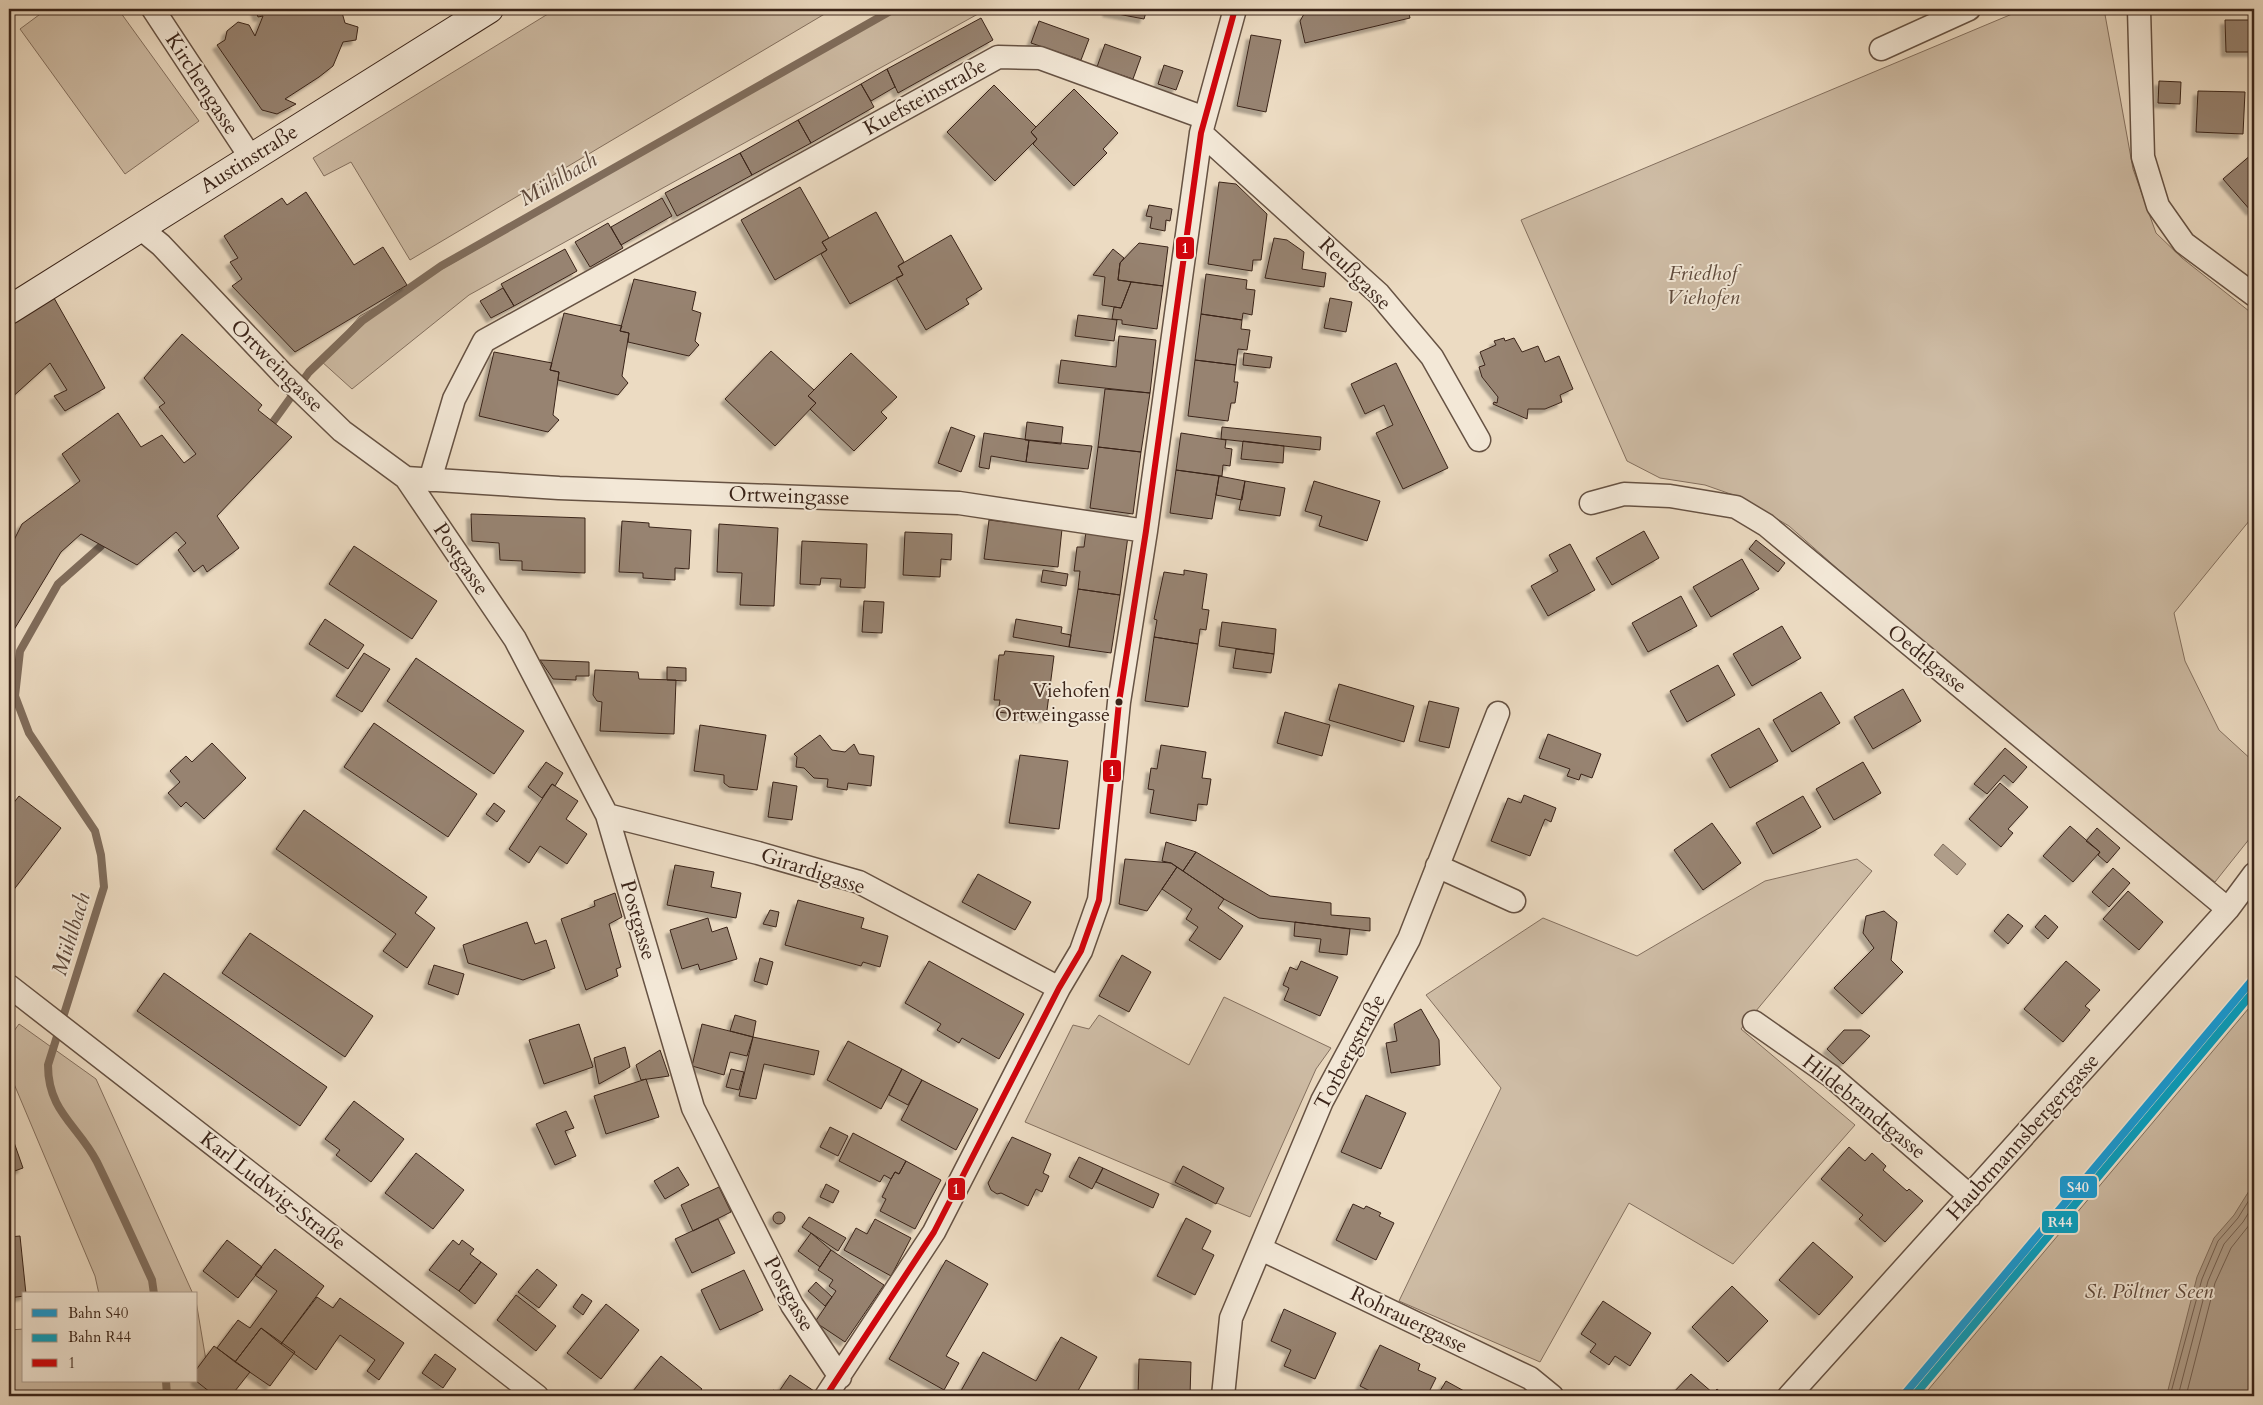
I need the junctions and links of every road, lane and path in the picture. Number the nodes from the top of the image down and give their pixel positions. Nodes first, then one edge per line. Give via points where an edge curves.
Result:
1 (153, 9) edge
2 (489, 9) edge
3 (1235, 9) edge
4 (1969, 9) edge
5 (2139, 9) edge
6 (1881, 49) dead end
7 (1203, 126) junction
8 (251, 158) junction
9 (139, 228) junction
10 (2254, 295) edge
11 (9, 310) edge
12 (1479, 440) dead end
13 (406, 478) junction
14 (430, 480) junction
15 (1591, 502) dead end
16 (1146, 531) junction
17 (1498, 713) dead end
18 (607, 815) junction
19 (1437, 866) junction
20 (2254, 874) edge
21 (1514, 901) dead end
22 (2228, 909) junction
23 (9, 986) edge
24 (1058, 988) junction
25 (1754, 1022) dead end
26 (1970, 1196) junction
27 (1262, 1249) junction
28 (840, 1377) junction
29 (537, 1396) edge
30 (826, 1396) edge
31 (1223, 1396) edge
32 (1552, 1396) edge
33 (1789, 1396) edge

1 - 8 street, Kirchengasse
2 - 8 main road, Austinstraße
3 - 7 street
4 - 6 street
5 - 10 street via 2143,157 2158,206 2184,243
7 - 12 street, Reußgasse via 1379,294 1432,357
7 - 14 street, Kuefsteinstraße via 1040,58 998,57 484,341 454,399
7 - 16 street
8 - 9 main road, Austinstraße
9 - 11 main road, Austinstraße
9 - 13 street, Ortweingasse via 161,245 283,374 342,431
13 - 14 street, Ortweingasse
13 - 18 street, Postgasse via 515,639
14 - 16 street, Ortweingasse via 959,503
15 - 22 street, Oedtlgasse via 1624,494 1670,496 1736,507 1766,524
16 - 24 street via 1119,702 1098,900 1081,952
17 - 19 street, Torbergstraße
18 - 24 street, Girardigasse via 858,882
18 - 28 street, Postgasse via 693,1108 792,1305
19 - 21 street
19 - 27 street, Torbergstraße via 1409,939 1322,1101
20 - 22 street, Haubtmannsbergergasse
22 - 26 street, Haubtmannsbergergasse
23 - 29 street, Karl Ludwig-Straße
24 - 28 street via 934,1232
25 - 26 street, Hildebrandtgasse via 1830,1076
26 - 33 street, Haubtmannsbergergasse
27 - 31 street, Torbergstraße via 1231,1318
27 - 32 street, Rohrauergasse via 1530,1378
28 - 30 street

